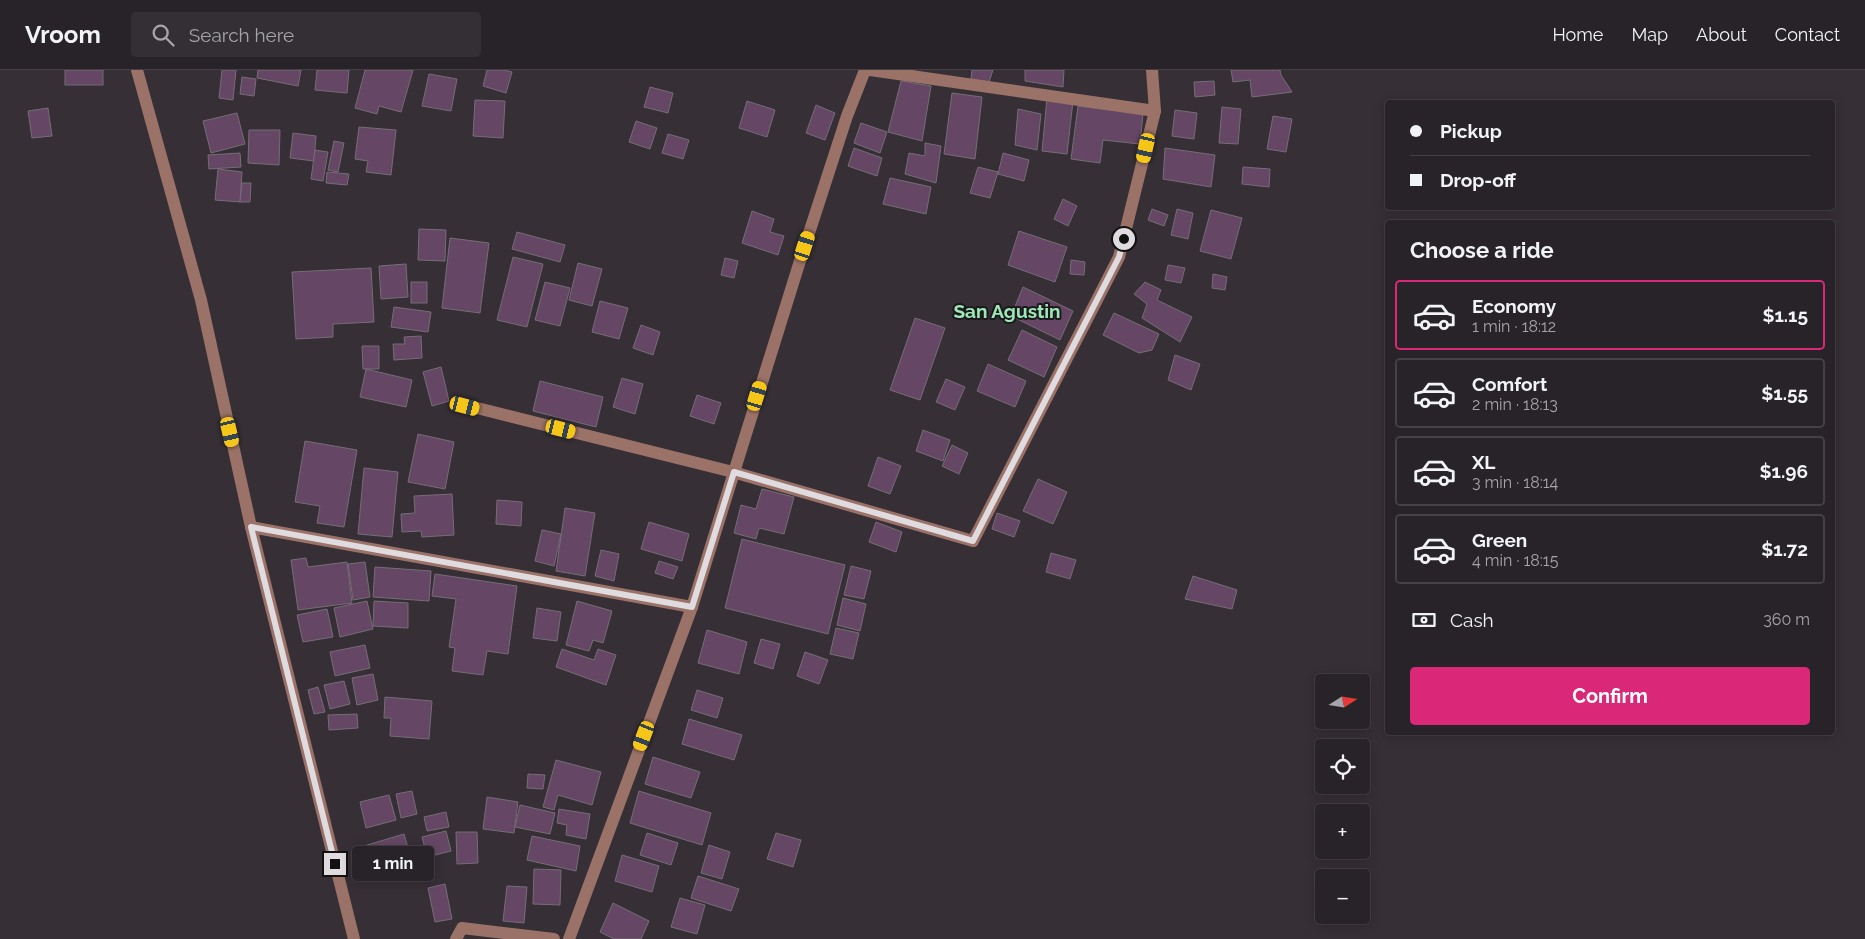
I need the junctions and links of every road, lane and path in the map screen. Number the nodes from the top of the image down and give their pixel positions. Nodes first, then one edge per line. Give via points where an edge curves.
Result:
1 (137, 70) edge
2 (865, 70) edge
3 (870, 70) edge
4 (1152, 70) edge
5 (1154, 111) junction
6 (465, 406) dead end
7 (734, 472) junction
8 (251, 527) junction
9 (692, 607) junction
10 (354, 939) edge
11 (456, 939) edge
12 (554, 939) edge
13 (569, 939) edge

1 - 8 street via 201,300
2 - 7 street via 798,264
3 - 5 street
4 - 5 street
5 - 7 street via 1119,257 973,541
6 - 7 street
7 - 9 street
8 - 9 street
8 - 10 street
9 - 13 street
11 - 12 street via 462,928

